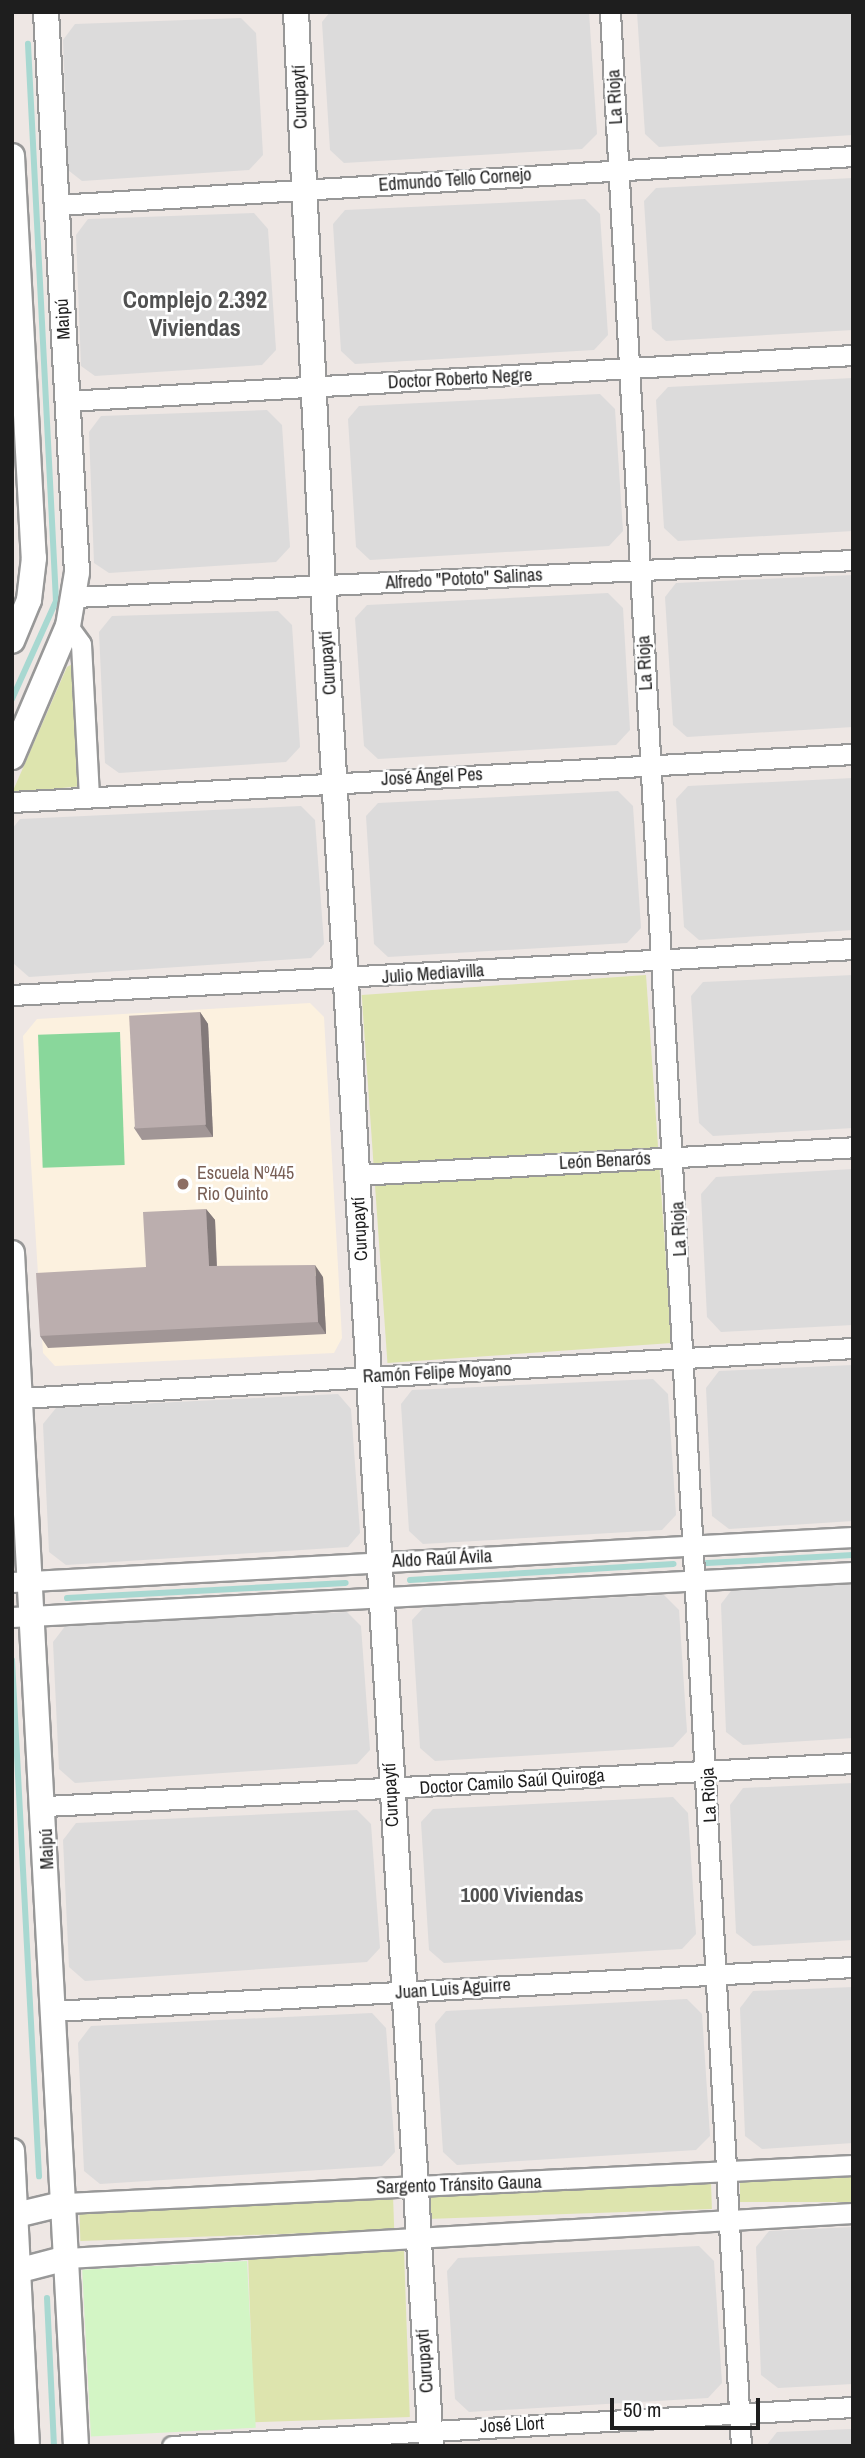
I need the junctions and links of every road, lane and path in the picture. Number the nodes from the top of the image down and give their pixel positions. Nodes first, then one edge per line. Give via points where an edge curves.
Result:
1 (46, 12) edge
2 (296, 12) edge
3 (610, 12) edge
4 (12, 156) edge
5 (853, 156) edge
6 (619, 169) junction
7 (304, 190) junction
8 (57, 205) junction
9 (14, 208) edge
10 (853, 355) edge
11 (629, 368) junction
12 (315, 387) junction
13 (67, 401) junction
14 (20, 407) edge
15 (853, 560) edge
16 (640, 570) junction
17 (323, 586) junction
18 (75, 597) junction
19 (21, 601) edge
20 (68, 626) junction
21 (12, 641) edge
22 (853, 754) edge
23 (12, 757) edge
24 (650, 765) junction
25 (336, 782) junction
26 (89, 796) junction
27 (12, 802) edge
28 (853, 949) edge
29 (662, 958) junction
30 (346, 980) junction
31 (12, 995) edge
32 (853, 1147) edge
33 (674, 1157) junction
34 (357, 1175) junction
35 (12, 1253) edge
36 (853, 1348) edge
37 (686, 1359) junction
38 (369, 1377) junction
39 (21, 1398) junction
40 (853, 1536) edge
41 (695, 1545) junction
42 (377, 1563) junction
43 (853, 1572) edge
44 (696, 1579) junction
45 (22, 1582) edge
46 (380, 1598) junction
47 (23, 1616) edge
48 (853, 1763) edge
49 (708, 1769) junction
50 (390, 1790) junction
51 (46, 1806) junction
52 (853, 1967) edge
53 (719, 1972) junction
54 (402, 1993) junction
55 (53, 2011) junction
56 (12, 2151) edge
57 (853, 2165) edge
58 (727, 2173) junction
59 (414, 2187) junction
60 (66, 2203) junction
61 (853, 2213) edge
62 (14, 2215) edge
63 (730, 2221) junction
64 (418, 2238) junction
65 (67, 2258) junction
66 (17, 2271) junction
67 (853, 2407) edge
68 (738, 2414) junction
69 (430, 2438) edge
70 (27, 2446) edge
71 (76, 2446) edge
72 (172, 2446) edge
73 (741, 2446) edge

1 - 8 street, Maipú
2 - 7 street, Curupaytí
3 - 6 street, La Rioja
4 - 9 street
5 - 6 street, Edmundo Tello Cornejo
6 - 7 street, Edmundo Tello Cornejo
6 - 11 street, La Rioja
7 - 8 street, Edmundo Tello Cornejo
7 - 12 street, Curupaytí
8 - 13 street, Maipú
9 - 14 street
10 - 11 street, Doctor Roberto Negre
11 - 12 street, Doctor Roberto Negre
11 - 16 street, La Rioja
12 - 13 street, Doctor Roberto Negre
12 - 17 street, Curupaytí
13 - 18 street, Maipú
14 - 19 street via 34,558
15 - 16 street, Alfredo "Pototo" Salinas
16 - 17 street, Alfredo "Pototo" Salinas
16 - 24 street, La Rioja
17 - 18 street, Alfredo "Pototo" Salinas
17 - 25 street, Curupaytí
18 - 20 street, Maipú
19 - 21 street
20 - 23 street, Maipú
20 - 26 street via 80,644
22 - 24 street, José Ángel Pes
24 - 25 street, José Ángel Pes
24 - 29 street, La Rioja
25 - 26 street, José Ángel Pes
25 - 30 street, Curupaytí
26 - 27 street, José Ángel Pes
28 - 29 street, Julio Mediavilla
29 - 30 street, Julio Mediavilla
29 - 33 street, La Rioja
30 - 31 street, Julio Mediavilla
30 - 34 street, Curupaytí
32 - 33 street, León Benarós
33 - 34 street, León Benarós
33 - 37 street, La Rioja
34 - 38 street, Curupaytí
35 - 39 street, Maipú
36 - 37 street, Ramón Felipe Moyano
37 - 38 street, Ramón Felipe Moyano
37 - 41 street, La Rioja
38 - 39 street, Ramón Felipe Moyano
38 - 42 street, Curupaytí
39 - 45 street, Maipú
40 - 41 street, Aldo Raúl Ávila
41 - 42 street, Aldo Raúl Ávila
41 - 44 street, La Rioja
42 - 45 street, Aldo Raúl Ávila
42 - 46 street, Curupaytí
43 - 44 street, Aldo Raúl Ávila
44 - 46 street, Aldo Raúl Ávila
44 - 49 street, La Rioja
45 - 47 street, Maipú
46 - 47 street, Aldo Raúl Ávila
46 - 50 street, Curupaytí
47 - 51 street, Maipú
48 - 49 street, Doctor Camilo Saúl Quiroga
49 - 50 street, Doctor Camilo Saúl Quiroga
49 - 53 street, La Rioja
50 - 51 street, Doctor Camilo Saúl Quiroga
50 - 54 street, Curupaytí
51 - 55 street, Maipú
52 - 53 street, Juan Luis Aguirre
53 - 54 street, Juan Luis Aguirre
53 - 58 street, La Rioja
54 - 55 street, Juan Luis Aguirre
54 - 59 street, Curupaytí
55 - 60 street, Maipú
56 - 62 street
57 - 58 street, Sargento Tránsito Gauna
58 - 59 street, Sargento Tránsito Gauna
58 - 63 street, La Rioja
59 - 60 street, Sargento Tránsito Gauna
59 - 64 street, Curupaytí
60 - 62 street
60 - 65 street, Maipú
61 - 63 street
62 - 66 street
63 - 64 street
63 - 68 street, La Rioja
64 - 65 street
64 - 69 street, Curupaytí
65 - 66 street
65 - 71 street, Maipú
66 - 70 street
67 - 68 street, José Llort
68 - 69 street, José Llort
68 - 73 street, La Rioja
69 - 72 street, José Llort

